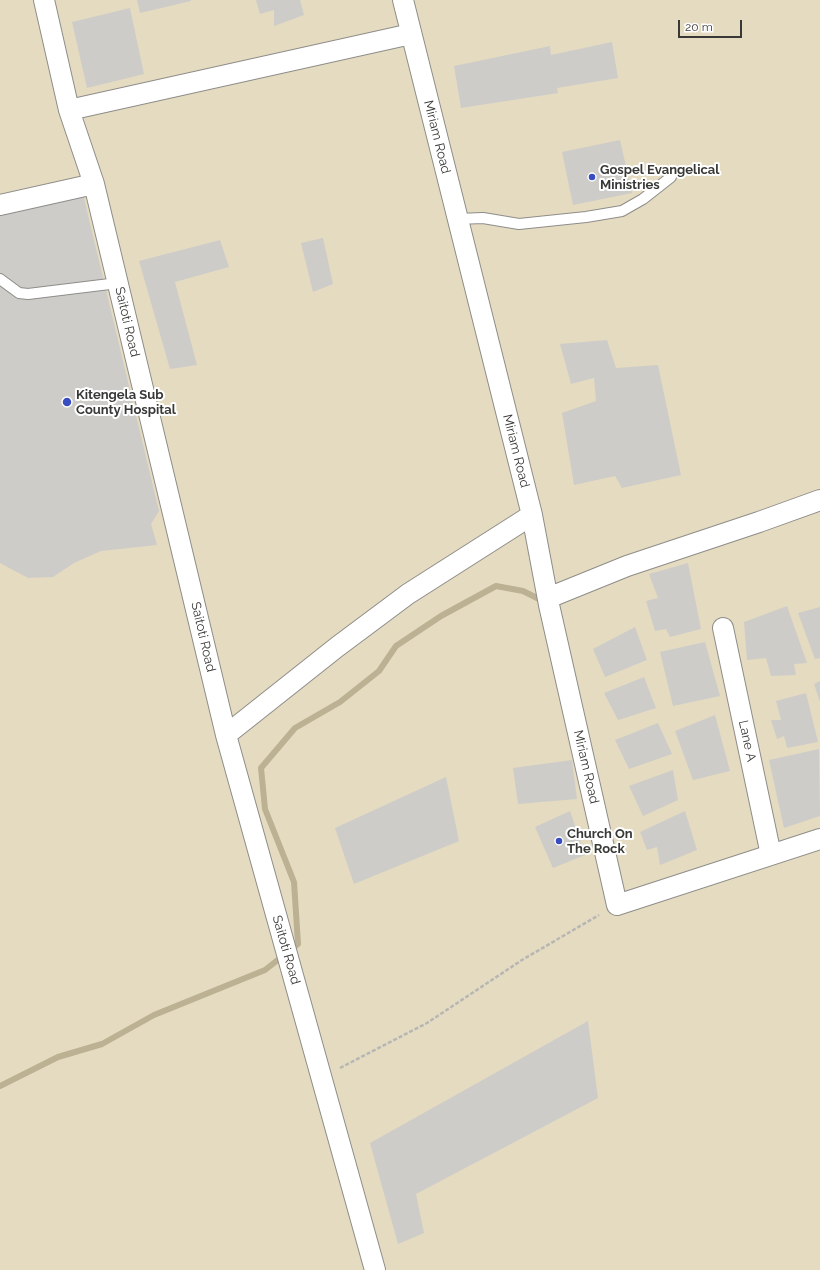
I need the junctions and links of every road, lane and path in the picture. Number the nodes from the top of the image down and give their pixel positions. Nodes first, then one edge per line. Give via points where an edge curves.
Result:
1 (44, 0) edge
2 (403, 0) edge
3 (411, 34) junction
4 (69, 110) junction
5 (671, 177) dead end
6 (94, 184) junction
7 (0, 205) edge
8 (457, 219) junction
9 (0, 279) edge
10 (118, 283) junction
11 (820, 500) edge
12 (532, 515) junction
13 (548, 598) junction
14 (723, 628) dead end
15 (226, 735) junction
16 (820, 839) edge
17 (771, 855) junction
18 (617, 905) junction
19 (322, 1078) junction
20 (375, 1270) edge

1 - 4 street, Saitoti Road
2 - 3 street, Miriam Road
3 - 4 street
3 - 8 street, Miriam Road
4 - 6 street, Saitoti Road
5 - 8 lane via 643,199 622,211 526,224 483,218
6 - 7 street
6 - 10 street, Saitoti Road
8 - 12 street, Miriam Road
9 - 10 lane via 19,293 28,294
10 - 15 street, Saitoti Road
11 - 13 street via 627,566
12 - 13 street, Miriam Road
12 - 15 street via 408,594
13 - 18 street, Miriam Road
14 - 17 street, Lane A
15 - 19 street, Saitoti Road
16 - 17 street
17 - 18 street
18 - 19 path via 522,960 427,1023
19 - 20 street, Saitoti Road

